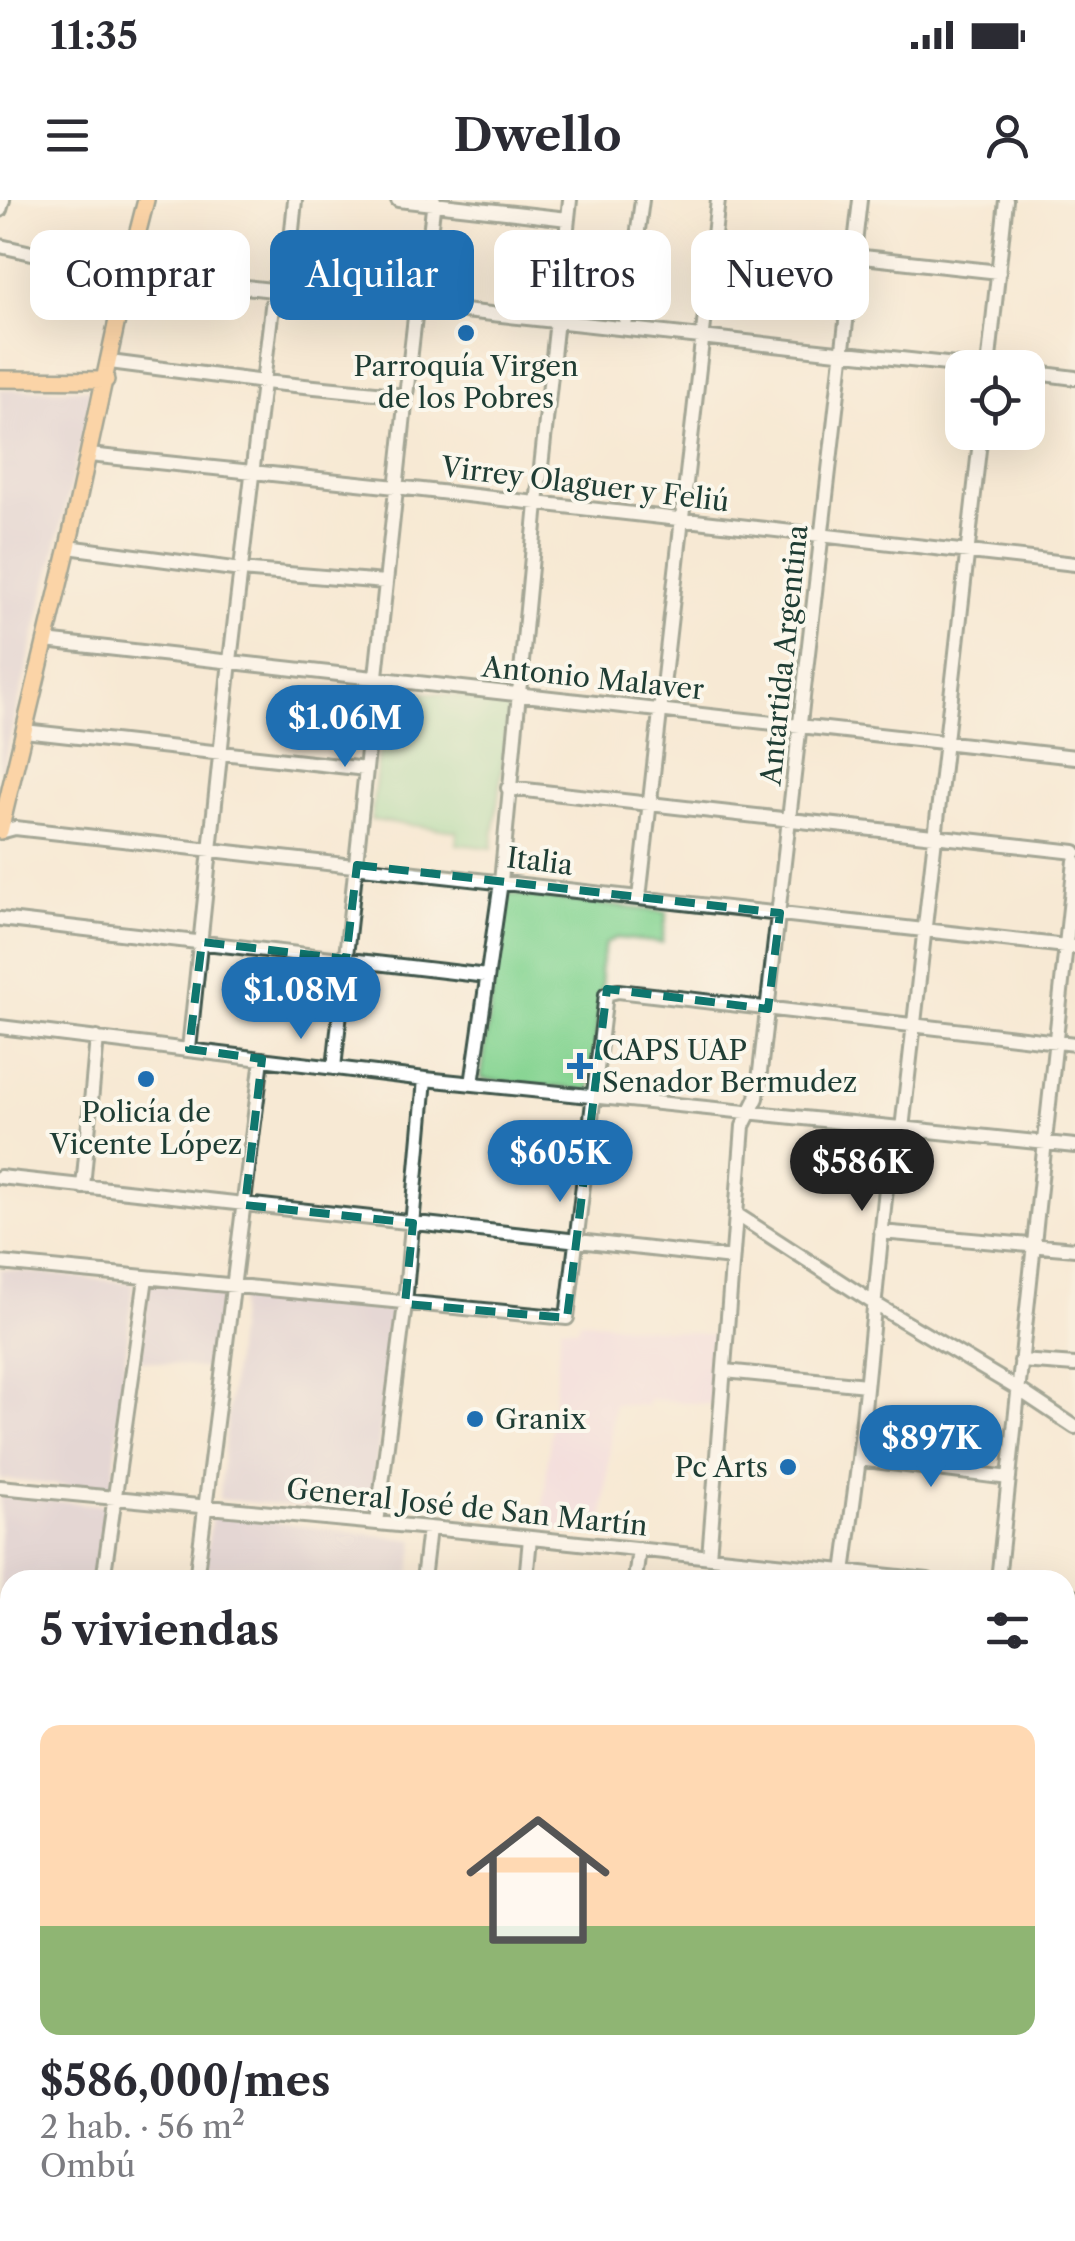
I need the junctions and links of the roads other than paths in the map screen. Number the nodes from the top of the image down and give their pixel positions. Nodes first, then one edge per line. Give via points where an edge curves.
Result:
1 (2, 200) edge
2 (146, 200) edge
3 (295, 200) edge
4 (398, 200) edge
5 (570, 200) edge
6 (642, 200) edge
7 (718, 200) edge
8 (860, 200) edge
9 (1006, 200) edge
10 (434, 202) edge
11 (0, 210) edge
12 (568, 219) junction
13 (138, 230) edge
14 (290, 230) edge
15 (431, 230) edge
16 (567, 230) edge
17 (857, 230) edge
18 (0, 246) edge
19 (30, 253) edge
20 (869, 258) edge
21 (999, 272) junction
22 (118, 320) edge
23 (275, 320) edge
24 (416, 320) edge
25 (557, 320) joint
26 (846, 320) edge
27 (625, 326) junction
28 (702, 336) junction
29 (988, 350) edge
30 (842, 352) junction
31 (110, 362) junction
32 (945, 363) edge
33 (1045, 374) edge
34 (1075, 378) edge
35 (0, 380) edge
36 (106, 380) junction
37 (264, 382) junction
38 (406, 396) junction
39 (979, 450) edge
40 (90, 455) junction
41 (254, 472) junction
42 (396, 487) junction
43 (537, 504) junction
44 (682, 521) junction
45 (822, 536) junction
46 (68, 547) junction
47 (968, 553) junction
48 (1075, 564) edge
49 (242, 570) junction
50 (385, 582) junction
51 (46, 641) junction
52 (230, 661) junction
53 (376, 678) junction
54 (518, 695) junction
55 (661, 711) junction
56 (801, 726) junction
57 (24, 731) junction
58 (945, 743) junction
59 (220, 754) junction
60 (1075, 758) edge
61 (366, 770) junction
62 (508, 788) junction
63 (650, 804) junction
64 (790, 820) junction
65 (0, 831) edge
66 (935, 836) junction
67 (211, 849) junction
68 (1075, 852) edge
69 (1075, 861) edge
70 (357, 866) junction
71 (500, 882) junction
72 (639, 898) junction
73 (780, 914) junction
74 (0, 920) edge
75 (925, 930) junction
76 (202, 942) junction
77 (1070, 947) edge
78 (346, 959) junction
79 (486, 976) junction
80 (768, 1009) junction
81 (915, 1026) junction
82 (0, 1027) edge
83 (97, 1038) junction
84 (1056, 1042) junction
85 (1075, 1044) edge
86 (190, 1049) junction
87 (262, 1059) junction
88 (334, 1068) junction
89 (425, 1079) junction
90 (472, 1084) junction
91 (594, 1096) junction
92 (749, 1113) junction
93 (897, 1129) junction
94 (1045, 1143) junction
95 (1075, 1146) edge
96 (0, 1178) edge
97 (83, 1187) junction
98 (245, 1204) junction
99 (736, 1214) junction
100 (413, 1223) junction
101 (881, 1232) junction
102 (577, 1241) junction
103 (1034, 1245) junction
104 (1075, 1249) edge
105 (732, 1258) junction
106 (0, 1263) edge
107 (146, 1278) junction
108 (234, 1285) junction
109 (405, 1304) junction
110 (875, 1304) junction
111 (1021, 1360) junction
112 (1075, 1365) edge
113 (725, 1371) junction
114 (866, 1385) junction
115 (1018, 1389) junction
116 (1075, 1428) edge
117 (859, 1459) junction
118 (1009, 1478) junction
119 (0, 1487) edge
120 (114, 1498) junction
121 (206, 1506) junction
122 (377, 1523) junction
123 (429, 1528) junction
124 (530, 1538) junction
125 (638, 1549) junction
126 (709, 1557) junction
127 (740, 1560) junction
128 (104, 1570) edge
129 (197, 1570) edge
130 (424, 1570) edge
131 (527, 1570) edge
132 (636, 1570) edge
133 (739, 1570) edge
134 (805, 1570) edge
135 (845, 1570) edge
136 (999, 1570) edge

1 - 11 street
2 - 13 main road
3 - 14 street
4 - 10 street
5 - 12 street
6 - 27 street
7 - 28 street
8 - 17 street, Antartida Argentina
9 - 21 street
10 - 12 street
10 - 15 street
12 - 16 street
18 - 19 street
20 - 21 street
21 - 29 street
22 - 31 main road
23 - 37 street
24 - 38 street
25 - 27 street
25 - 43 street
26 - 30 street, Antartida Argentina
27 - 28 street
28 - 30 street
28 - 44 street
30 - 32 street
30 - 45 street, Antartida Argentina
31 - 36 main road
31 - 37 street
33 - 34 street
35 - 36 main road
36 - 40 main road
37 - 38 street
37 - 41 street
38 - 42 street
39 - 47 street
40 - 41 street, Virrey Olaguer y Feliú
40 - 46 main road
41 - 42 street, Virrey Olaguer y Feliú
41 - 49 street
42 - 43 street, Virrey Olaguer y Feliú
42 - 50 street
43 - 44 street, Virrey Olaguer y Feliú
43 - 54 street
44 - 45 street, Virrey Olaguer y Feliú
44 - 55 street
45 - 47 street, Virrey Olaguer y Feliú
45 - 56 street, Antartida Argentina
46 - 49 street
46 - 51 main road
47 - 48 street, Virrey Olaguer y Feliú
47 - 58 street
49 - 50 street
49 - 52 street
50 - 53 street
51 - 52 street, Antonio Malaver
51 - 57 main road
52 - 53 street, Antonio Malaver
52 - 59 street
53 - 54 street, Antonio Malaver
53 - 61 street
54 - 55 street, Antonio Malaver
54 - 62 street
55 - 56 street, Antonio Malaver
55 - 63 street
56 - 58 street, Antonio Malaver
56 - 64 street, Antartida Argentina
57 - 59 street
57 - 65 main road
58 - 60 street, Antonio Malaver
58 - 66 street
59 - 61 street
59 - 67 street
61 - 70 street
62 - 63 street
62 - 71 street
63 - 64 street
63 - 72 street
64 - 66 street
64 - 73 street, Antartida Argentina
65 - 67 street, Italia
66 - 68 street
66 - 75 street
67 - 70 street, Italia
67 - 76 street
69 - 77 street
70 - 71 street, Italia
70 - 78 street
71 - 72 street, Italia
71 - 79 street
72 - 73 street, Italia
73 - 75 street, Italia
73 - 80 street, Antartida Argentina
74 - 76 street
75 - 77 street, Italia
75 - 81 street
76 - 78 street
76 - 86 street
77 - 84 street
78 - 79 street
78 - 88 street
79 - 90 street
80 - 81 street
80 - 91 street via 606,994
80 - 92 street, Antartida Argentina via 757,1098
81 - 84 street
81 - 93 street
82 - 83 street
83 - 86 street
83 - 97 street
84 - 85 street
84 - 94 street
86 - 87 street
87 - 88 street
87 - 98 street
88 - 89 street
89 - 90 street
89 - 100 street
90 - 91 street
91 - 92 street
91 - 102 street
92 - 93 street
92 - 99 street, Antartida Argentina
93 - 94 street
93 - 101 street
94 - 95 street
94 - 103 street
96 - 97 street
97 - 98 street
98 - 100 street
98 - 108 street
99 - 105 street, Antartida Argentina
99 - 110 street
100 - 102 street
100 - 109 street
101 - 103 street
101 - 110 street
102 - 105 street
102 - 109 street via 567,1318
103 - 104 street
103 - 111 street
105 - 113 street, Antartida Argentina
106 - 107 street
107 - 108 street
107 - 120 street
108 - 109 street
108 - 121 street
109 - 122 street
110 - 114 street
110 - 115 street
111 - 112 street
111 - 115 street
113 - 114 street
113 - 126 street, Antartida Argentina
114 - 117 street
115 - 116 street
115 - 118 street
117 - 118 street
117 - 135 street
118 - 136 street
119 - 120 street, General José de San Martín
120 - 121 street, General José de San Martín
120 - 128 street
121 - 122 street, General José de San Martín
121 - 129 street
122 - 123 street, General José de San Martín
123 - 124 street, General José de San Martín
123 - 130 street
124 - 125 street, General José de San Martín
124 - 131 street
125 - 126 street, General José de San Martín
125 - 132 street
126 - 127 street, General José de San Martín
127 - 133 street
127 - 134 street, General José de San Martín

